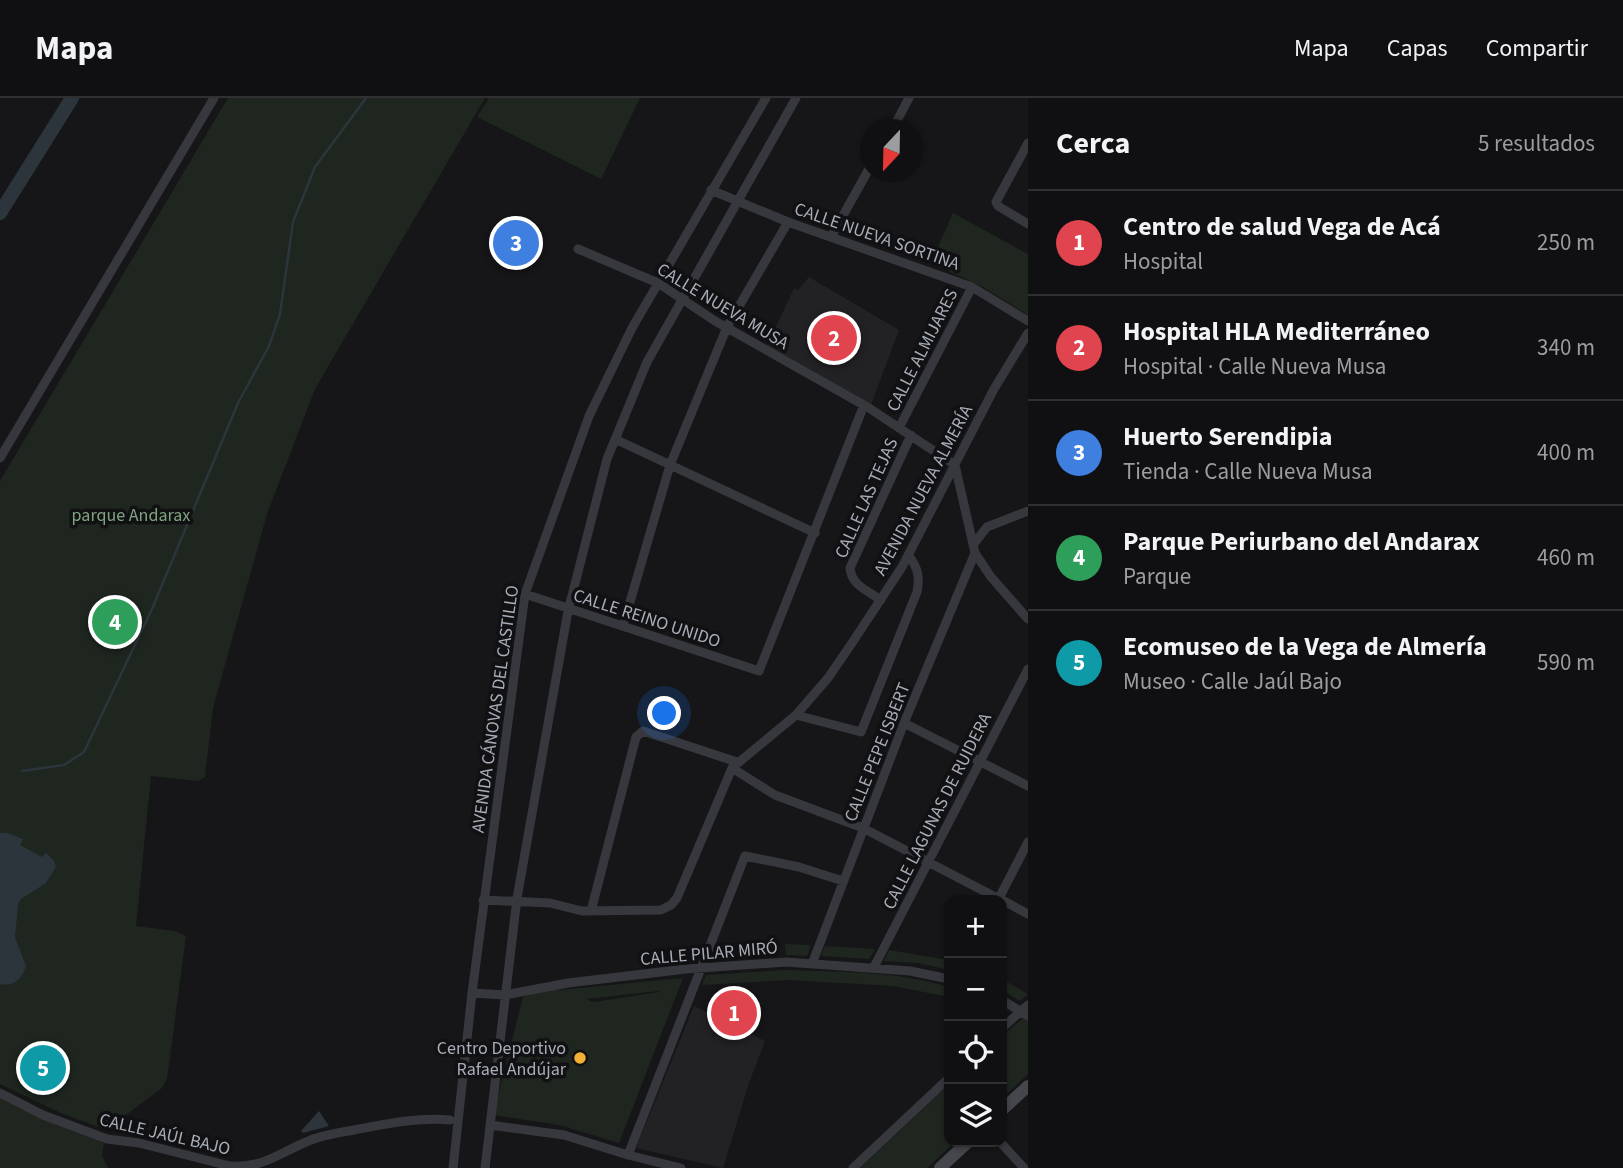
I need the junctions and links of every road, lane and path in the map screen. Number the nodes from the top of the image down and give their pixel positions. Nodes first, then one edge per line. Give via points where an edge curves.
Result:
1 (214, 98) edge
2 (766, 98) edge
3 (796, 98) edge
4 (909, 98) edge
5 (898, 119) edge
6 (1028, 142) edge
7 (862, 182) edge
8 (711, 190) junction
9 (737, 203) junction
10 (788, 222) junction
11 (1028, 224) edge
12 (831, 237) junction
13 (578, 248) dead end
14 (658, 282) junction
15 (972, 286) junction
16 (681, 300) junction
17 (1028, 321) edge
18 (726, 327) junction
19 (1028, 333) edge
20 (864, 405) junction
21 (900, 428) junction
22 (911, 435) junction
23 (615, 439) junction
24 (0, 457) edge
25 (670, 465) junction
26 (956, 465) junction
27 (1028, 511) edge
28 (815, 533) junction
29 (974, 549) junction
30 (909, 556) junction
31 (524, 594) junction
32 (881, 600) junction
33 (568, 609) junction
34 (1028, 619) edge
35 (623, 626) junction
36 (1028, 669) edge
37 (796, 715) junction
38 (904, 723) junction
39 (980, 762) junction
40 (734, 765) junction
41 (1028, 786) edge
42 (863, 828) junction
43 (1028, 842) edge
44 (928, 863) junction
45 (843, 881) junction
46 (990, 895) edge
47 (1002, 895) edge
48 (484, 900) junction
49 (517, 902) junction
50 (1007, 904) edge
51 (591, 911) junction
52 (1028, 914) edge
53 (811, 964) junction
54 (699, 967) junction
55 (873, 967) junction
56 (944, 978) edge
57 (472, 993) junction
58 (505, 995) junction
59 (1007, 1002) edge
60 (1026, 1011) edge
61 (1007, 1024) edge
62 (944, 1083) edge
63 (1028, 1086) edge
64 (0, 1093) edge
65 (1007, 1105) edge
66 (450, 1120) dead end
67 (490, 1125) junction
68 (963, 1147) edge
69 (1005, 1147) edge
70 (628, 1155) junction
71 (453, 1168) edge
72 (485, 1168) edge
73 (681, 1168) edge
74 (853, 1168) edge
75 (940, 1168) edge
76 (1024, 1168) edge

1 - 24 street
2 - 8 street, AVENIDA CÁNOVAS DEL CASTILLO
3 - 9 street
4 - 5 street
6 - 11 street via 996,202
7 - 12 street
8 - 9 street, CALLE NUEVA SORTINA
8 - 14 street, AVENIDA CÁNOVAS DEL CASTILLO
9 - 10 street, CALLE NUEVA SORTINA
9 - 16 street
10 - 12 street, CALLE NUEVA SORTINA
10 - 18 street
12 - 15 street, CALLE NUEVA SORTINA
13 - 14 street, CALLE NUEVA MUSA
14 - 16 street, CALLE NUEVA MUSA
14 - 31 street, AVENIDA CÁNOVAS DEL CASTILLO via 589,416
15 - 17 street, CALLE NUEVA SORTINA
15 - 21 street, CALLE ALMIJARES
16 - 18 street, CALLE NUEVA MUSA
16 - 23 street via 646,362
18 - 20 street, CALLE NUEVA MUSA
18 - 25 street
19 - 26 street, AVENIDA NUEVA ALMERÍA
20 - 21 street, CALLE NUEVA MUSA
20 - 28 street
21 - 22 street, CALLE NUEVA MUSA
22 - 26 street, CALLE NUEVA MUSA
22 - 32 street, CALLE LAS TEJAS via 850,568 856,583
23 - 25 street
23 - 33 street
25 - 28 street
25 - 35 street
26 - 29 street
26 - 30 street, AVENIDA NUEVA ALMERÍA
27 - 29 street via 987,527
28 - 35 street, CALLE REINO UNIDO via 759,671
29 - 34 street via 991,577
29 - 38 street, CALLE PEPE ISBERT
30 - 32 street, AVENIDA NUEVA ALMERÍA
30 - 37 street via 919,577 917,592 861,732
31 - 33 street, CALLE REINO UNIDO
31 - 48 street, AVENIDA CÁNOVAS DEL CASTILLO
32 - 37 street, AVENIDA NUEVA ALMERÍA via 828,678
33 - 35 street, CALLE REINO UNIDO
33 - 49 street
36 - 39 street, CALLE LAGUNAS DE RUIDERA
37 - 40 street, AVENIDA NUEVA ALMERÍA
38 - 39 street
38 - 42 street, CALLE PEPE ISBERT
39 - 41 street
39 - 44 street, CALLE LAGUNAS DE RUIDERA
40 - 42 street via 759,788
40 - 51 street, AVENIDA NUEVA ALMERÍA via 671,905 660,910
40 - 51 street via 643,731 636,737
42 - 44 street
42 - 45 street, CALLE PEPE ISBERT
43 - 47 street
44 - 46 street
44 - 55 street, CALLE LAGUNAS DE RUIDERA
45 - 53 street, CALLE PEPE ISBERT
45 - 54 street via 745,856
48 - 49 street, AVENIDA NUEVA ALMERÍA
48 - 57 street, AVENIDA CÁNOVAS DEL CASTILLO
49 - 51 street, AVENIDA NUEVA ALMERÍA
49 - 58 street
50 - 52 street
53 - 54 street, CALLE PILAR MIRÓ
53 - 55 street, CALLE PILAR MIRÓ
54 - 58 street, CALLE PILAR MIRÓ
54 - 70 street
55 - 56 street, CALLE PILAR MIRÓ
57 - 58 street, CALLE PILAR MIRÓ
57 - 71 street, AVENIDA CÁNOVAS DEL CASTILLO
58 - 67 street
59 - 60 street
60 - 61 street
62 - 74 street
63 - 65 main road
64 - 66 street, CALLE JAÚL BAJO via 107,1139 238,1167 278,1158 330,1135 405,1120
67 - 70 street via 564,1135
67 - 72 street
68 - 75 main road
69 - 76 street
70 - 73 street

